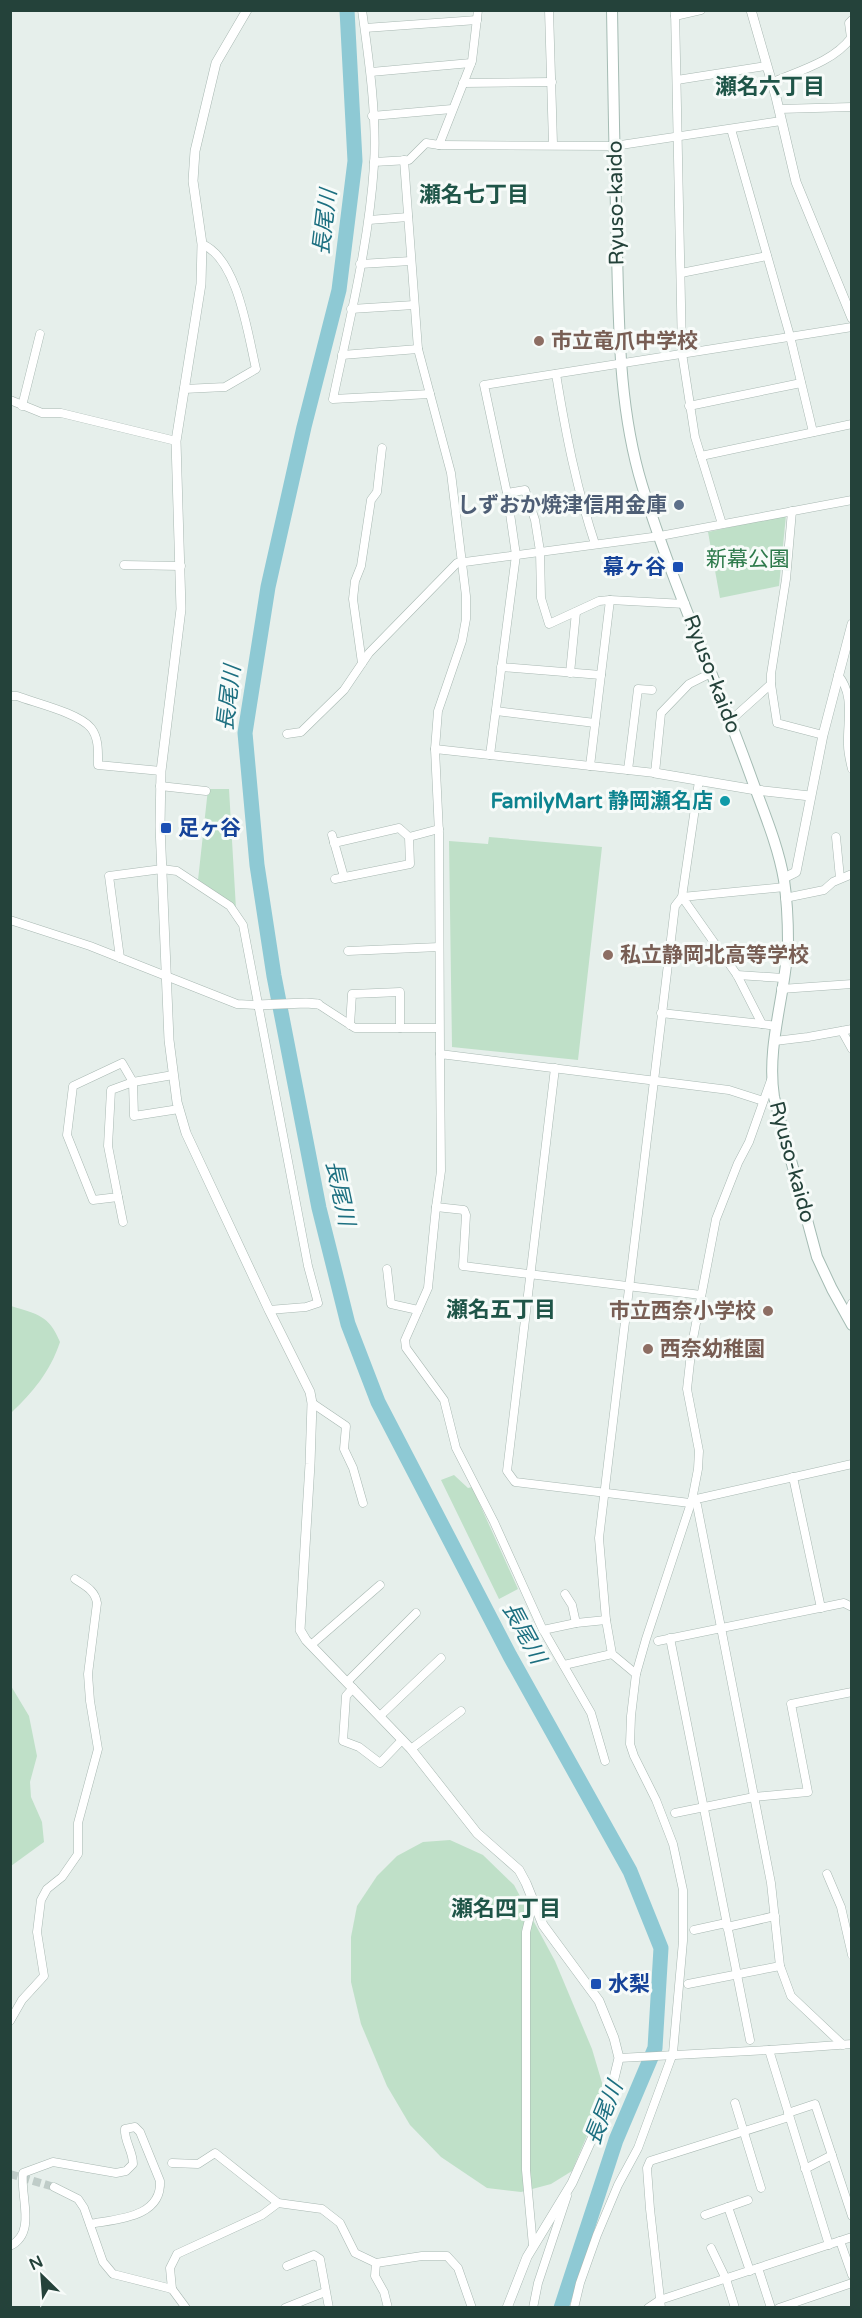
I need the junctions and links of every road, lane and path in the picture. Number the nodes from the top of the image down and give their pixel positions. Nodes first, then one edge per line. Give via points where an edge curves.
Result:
1 (247, 10) edge
2 (362, 10) edge
3 (478, 10) edge
4 (549, 10) edge
5 (612, 10) edge
6 (701, 10) edge
7 (751, 10) edge
8 (675, 13) edge
9 (477, 20) junction
10 (852, 20) edge
11 (365, 28) junction
12 (851, 35) edge
13 (471, 63) junction
14 (766, 66) junction
15 (371, 72) junction
16 (677, 80) junction
17 (552, 82) junction
18 (463, 83) junction
19 (771, 83) junction
20 (852, 107) edge
21 (452, 109) junction
22 (778, 109) junction
23 (372, 116) junction
24 (781, 121) junction
25 (731, 129) junction
26 (679, 136) junction
27 (553, 144) junction
28 (439, 145) junction
29 (614, 146) junction
30 (404, 160) junction
31 (374, 162) junction
32 (408, 217) junction
33 (369, 220) junction
34 (202, 244) junction
35 (767, 256) junction
36 (411, 261) junction
37 (360, 264) junction
38 (681, 273) junction
39 (414, 305) junction
40 (351, 309) junction
41 (852, 318) edge
42 (852, 327) edge
43 (40, 334) dead end
44 (789, 336) junction
45 (418, 349) junction
46 (682, 353) junction
47 (342, 355) junction
48 (620, 363) junction
49 (556, 374) junction
50 (801, 383) junction
51 (184, 389) junction
52 (430, 394) junction
53 (10, 400) edge
54 (22, 406) junction
55 (689, 406) junction
56 (852, 424) edge
57 (813, 432) junction
58 (176, 441) junction
59 (382, 448) dead end
60 (701, 456) junction
61 (507, 493) junction
62 (852, 500) edge
63 (792, 511) junction
64 (722, 524) junction
65 (660, 536) junction
66 (595, 544) junction
67 (540, 551) junction
68 (516, 555) junction
69 (462, 562) junction
70 (124, 565) dead end
71 (181, 566) junction
72 (610, 600) junction
73 (685, 604) junction
74 (576, 612) junction
75 (852, 624) edge
76 (362, 663) junction
77 (501, 667) junction
78 (570, 673) junction
79 (711, 673) junction
80 (601, 675) junction
81 (838, 675) junction
82 (771, 684) junction
83 (652, 690) dead end
84 (10, 696) edge
85 (496, 711) junction
86 (730, 720) junction
87 (595, 723) junction
88 (287, 734) dead end
89 (823, 735) junction
90 (435, 750) junction
91 (490, 755) junction
92 (590, 766) junction
93 (852, 769) edge
94 (628, 770) junction
95 (160, 771) junction
96 (655, 773) junction
97 (699, 781) junction
98 (160, 786) junction
99 (756, 790) junction
100 (206, 791) dead end
101 (810, 796) junction
102 (439, 829) junction
103 (332, 835) dead end
104 (409, 837) junction
105 (836, 837) dead end
106 (334, 843) junction
107 (162, 869) junction
108 (852, 874) edge
109 (344, 877) junction
110 (840, 878) junction
111 (335, 879) dead end
112 (784, 888) junction
113 (682, 897) junction
114 (10, 920) edge
115 (439, 947) junction
116 (348, 951) dead end
117 (120, 958) junction
118 (737, 975) junction
119 (167, 978) junction
120 (782, 984) junction
121 (852, 984) edge
122 (318, 1004) joint
123 (256, 1005) junction
124 (661, 1013) junction
125 (762, 1024) junction
126 (350, 1025) junction
127 (776, 1026) junction
128 (400, 1028) junction
129 (439, 1028) junction
130 (852, 1029) edge
131 (842, 1031) junction
132 (775, 1041) junction
133 (852, 1049) edge
134 (440, 1054) junction
135 (555, 1068) junction
136 (173, 1075) junction
137 (771, 1079) junction
138 (653, 1080) junction
139 (133, 1082) junction
140 (763, 1101) junction
141 (179, 1109) junction
142 (118, 1197) junction
143 (436, 1207) junction
144 (123, 1222) dead end
145 (387, 1269) dead end
146 (530, 1274) junction
147 (629, 1286) junction
148 (701, 1295) junction
149 (852, 1303) edge
150 (268, 1310) junction
151 (418, 1310) junction
152 (849, 1320) edge
153 (312, 1403) junction
154 (852, 1464) edge
155 (794, 1477) junction
156 (605, 1492) junction
157 (691, 1502) junction
158 (363, 1503) dead end
159 (75, 1579) dead end
160 (380, 1585) dead end
161 (564, 1594) dead end
162 (852, 1607) edge
163 (821, 1608) junction
164 (416, 1613) dead end
165 (606, 1620) junction
166 (576, 1623) junction
167 (721, 1627) junction
168 (543, 1630) junction
169 (670, 1638) junction
170 (658, 1641) dead end
171 (311, 1645) junction
172 (612, 1654) junction
173 (441, 1658) dead end
174 (564, 1665) junction
175 (636, 1674) junction
176 (350, 1685) junction
177 (852, 1692) edge
178 (461, 1710) dead end
179 (380, 1716) junction
180 (402, 1740) junction
181 (411, 1749) junction
182 (605, 1761) dead end
183 (754, 1797) junction
184 (704, 1807) junction
185 (675, 1813) dead end
186 (827, 1874) dead end
187 (533, 1903) junction
188 (775, 1916) junction
189 (727, 1925) junction
190 (694, 1930) dead end
191 (852, 1955) edge
192 (780, 1966) junction
193 (737, 1976) junction
194 (688, 1984) dead end
195 (10, 2021) edge
196 (750, 2040) dead end
197 (847, 2044) edge
198 (769, 2050) junction
199 (669, 2054) junction
200 (619, 2058) junction
201 (735, 2103) dead end
202 (789, 2115) junction
203 (743, 2132) junction
204 (832, 2154) junction
205 (172, 2163) dead end
206 (805, 2169) junction
207 (572, 2183) junction
208 (54, 2187) tunnel mouth
209 (761, 2188) dead end
210 (748, 2200) dead end
211 (278, 2203) junction
212 (728, 2207) junction
213 (705, 2215) dead end
214 (852, 2216) edge
215 (90, 2224) junction
216 (852, 2237) edge
217 (840, 2241) junction
218 (829, 2245) junction
219 (10, 2246) edge
220 (533, 2246) junction
221 (711, 2248) dead end
222 (376, 2264) junction
223 (287, 2266) dead end
224 (754, 2270) junction
225 (852, 2275) edge
226 (726, 2279) junction
227 (852, 2283) edge
228 (172, 2289) junction
229 (325, 2292) junction
230 (661, 2304) edge
231 (186, 2307) edge
232 (285, 2307) edge
233 (329, 2307) edge
234 (388, 2307) edge
235 (472, 2307) edge
236 (507, 2307) edge
237 (533, 2307) edge
238 (574, 2307) edge
239 (648, 2307) edge
240 (735, 2307) edge
241 (771, 2307) edge
242 (779, 2307) edge

1 - 34 street via 216,63 195,151 194,195
2 - 11 street
3 - 9 street
4 - 17 street
5 - 29 main road, Ryuso-kaido
6 - 8 street
7 - 14 street
8 - 16 street
9 - 11 street
9 - 13 street
10 - 12 street
11 - 15 street
12 - 19 street via 846,45 831,56
13 - 15 street
13 - 18 street
14 - 16 street
14 - 19 street
15 - 23 street
16 - 26 street
17 - 18 street
17 - 27 street
18 - 21 street
19 - 22 street
20 - 22 street
21 - 23 street
21 - 28 street
22 - 24 street
23 - 31 street
24 - 25 street
24 - 41 street via 802,198
25 - 26 street
25 - 35 street
26 - 29 street
26 - 38 street
27 - 28 street
27 - 29 street
28 - 30 street via 426,143 409,160
29 - 48 main road, Ryuso-kaido
30 - 31 street
30 - 32 street
31 - 33 street
32 - 33 street
32 - 36 street
33 - 37 street
34 - 51 street via 201,284
34 - 51 street via 211,248 236,287 256,369 225,387
35 - 38 street
35 - 44 street
36 - 37 street
36 - 39 street
37 - 40 street
38 - 46 street
39 - 40 street
39 - 45 street
40 - 47 street
42 - 44 street
43 - 54 street
44 - 46 street
44 - 50 street
45 - 47 street
45 - 52 street
46 - 48 street
46 - 55 street
47 - 52 street via 333,399
48 - 49 street
48 - 65 main road, Ryuso-kaido via 632,445
49 - 61 street via 484,385
49 - 66 street via 570,459
50 - 55 street
50 - 57 street
51 - 58 street
52 - 69 street via 451,473
53 - 54 street
54 - 58 street
55 - 60 street
56 - 57 street
57 - 60 street
58 - 71 street
59 - 76 street via 377,492 371,500 353,599
60 - 64 street
61 - 67 street via 525,490 536,520
61 - 68 street
62 - 63 street
63 - 64 street
63 - 82 street
64 - 65 street
65 - 66 street
65 - 73 main road, Ryuso-kaido
66 - 67 street
67 - 68 street
67 - 74 street via 541,598 549,624
68 - 69 street
68 - 77 street
69 - 76 street
69 - 90 street via 466,619 438,711
70 - 71 street
71 - 95 street via 181,609
72 - 73 street
72 - 74 street via 598,601
72 - 80 street
73 - 79 main road, Ryuso-kaido
74 - 78 street
75 - 81 street
76 - 88 street via 344,690 301,732
77 - 78 street
77 - 85 street
78 - 80 street
79 - 86 main road, Ryuso-kaido
79 - 96 street via 689,684 661,713
80 - 87 street
81 - 89 street
81 - 93 street via 844,682 850,711 848,746
82 - 86 street
82 - 89 street via 777,723
83 - 94 street via 638,689
84 - 95 street via 76,718 91,727 98,741 98,765
85 - 87 street
85 - 91 street
86 - 99 main road, Ryuso-kaido
87 - 92 street
89 - 101 street
90 - 91 street
90 - 102 street
91 - 92 street
92 - 94 street
94 - 96 street
95 - 98 street
96 - 97 street
97 - 99 street
97 - 113 street
98 - 100 street
98 - 107 street
99 - 101 street
99 - 112 main road, Ryuso-kaido via 777,851
101 - 112 street via 796,872
102 - 104 street
102 - 115 street
103 - 106 street
104 - 106 street via 399,828
104 - 109 street via 411,864
105 - 110 street
106 - 109 street
107 - 117 street via 109,876
107 - 119 street
107 - 123 street via 177,871 230,906 243,925
108 - 110 street
109 - 111 street
110 - 112 street via 824,890
112 - 113 street
112 - 120 main road, Ryuso-kaido via 788,943
113 - 118 street
113 - 124 street via 675,906
114 - 117 street
115 - 116 street
115 - 129 street
117 - 119 street
118 - 120 street
118 - 125 street
119 - 123 street via 237,1004
119 - 136 street
120 - 121 street
120 - 127 main road, Ryuso-kaido
122 - 123 street
122 - 126 street
123 - 150 street via 318,1303
124 - 125 street
124 - 138 street
125 - 127 street
126 - 128 street
126 - 128 street via 352,994 400,992
127 - 132 main road, Ryuso-kaido
128 - 129 street
129 - 134 street
130 - 131 street
131 - 132 street
131 - 133 street
132 - 137 main road, Ryuso-kaido
134 - 135 street
134 - 143 street via 441,1171
135 - 138 street
135 - 146 street
136 - 139 street
136 - 141 street
137 - 140 street
137 - 152 main road, Ryuso-kaido via 817,1257
138 - 140 street via 729,1090
138 - 147 street
139 - 141 street via 134,1116
139 - 142 street via 111,1090 108,1146
139 - 142 street via 122,1063 73,1086 67,1135 93,1200
140 - 148 street via 716,1219
141 - 150 street via 186,1133
142 - 144 street
143 - 146 street via 464,1210 463,1266
143 - 151 street via 431,1276
145 - 151 street via 391,1304
146 - 147 street
146 - 156 street via 507,1471 515,1482
147 - 148 street
147 - 156 street
148 - 157 street via 687,1389 699,1451
149 - 152 street
150 - 153 street
151 - 168 street via 405,1340 406,1348 444,1400 456,1448
153 - 158 street via 346,1426 344,1449
153 - 171 street via 300,1630
154 - 155 street
155 - 157 street
155 - 163 street
156 - 157 street
156 - 165 street via 598,1538
157 - 167 street via 697,1505
157 - 175 street
159 - 195 street via 90,1589 98,1603 88,1674 98,1749 78,1824 78,1854 40,1900 36,1932 44,1977 22,2000
160 - 171 street
161 - 166 street via 572,1605
162 - 163 street via 844,1603
163 - 167 street
164 - 176 street
165 - 166 street
165 - 172 street
166 - 168 street
167 - 169 street
167 - 183 street
168 - 174 street
169 - 170 street
169 - 184 street
171 - 176 street
172 - 174 street
172 - 175 street
173 - 179 street
174 - 182 street via 591,1713
175 - 199 street via 630,1743 673,1844 683,1890 683,1941
176 - 179 street
176 - 180 street via 343,1741 359,1747 380,1763
177 - 183 street via 791,1704 808,1792
178 - 181 street
179 - 180 street
180 - 181 street
181 - 187 street via 477,1833 519,1870
183 - 184 street
183 - 188 street
184 - 185 street
184 - 189 street
186 - 191 street via 841,1907
187 - 200 street via 549,1935 599,2001
187 - 220 street via 526,1932 526,2170
188 - 189 street
188 - 192 street
189 - 190 street
189 - 193 street
192 - 193 street
192 - 197 street via 791,1996
193 - 194 street
193 - 196 street
197 - 198 street
198 - 199 street
198 - 202 street
199 - 200 street
199 - 238 street via 638,2148 597,2235
200 - 207 street via 608,2103
201 - 203 street
202 - 203 street
202 - 204 street via 816,2104
202 - 206 street
203 - 209 street
203 - 230 street via 650,2161 647,2168
204 - 206 street
204 - 214 street
205 - 211 street via 198,2164 215,2153
206 - 218 street
207 - 220 street
207 - 237 street
208 - 215 street via 78,2199
210 - 212 street
211 - 222 street via 322,2209 340,2223 355,2253
211 - 228 street via 262,2215 177,2254 170,2268
212 - 213 street
212 - 224 street
215 - 219 street via 132,2216 148,2210 156,2200 160,2181 135,2127 125,2129 133,2157 133,2164 126,2171 116,2174 53,2162 23,2173 25,2234
215 - 228 street via 103,2262 113,2274
216 - 217 street
217 - 218 street
217 - 225 street
218 - 224 street
220 - 236 street
221 - 226 street
222 - 234 street via 375,2276
222 - 235 street via 447,2256 458,2268
223 - 229 street via 314,2255 320,2259
224 - 226 street
224 - 241 street
226 - 230 street
226 - 240 street
227 - 242 street
228 - 231 street
229 - 232 street
229 - 233 street
230 - 239 street

